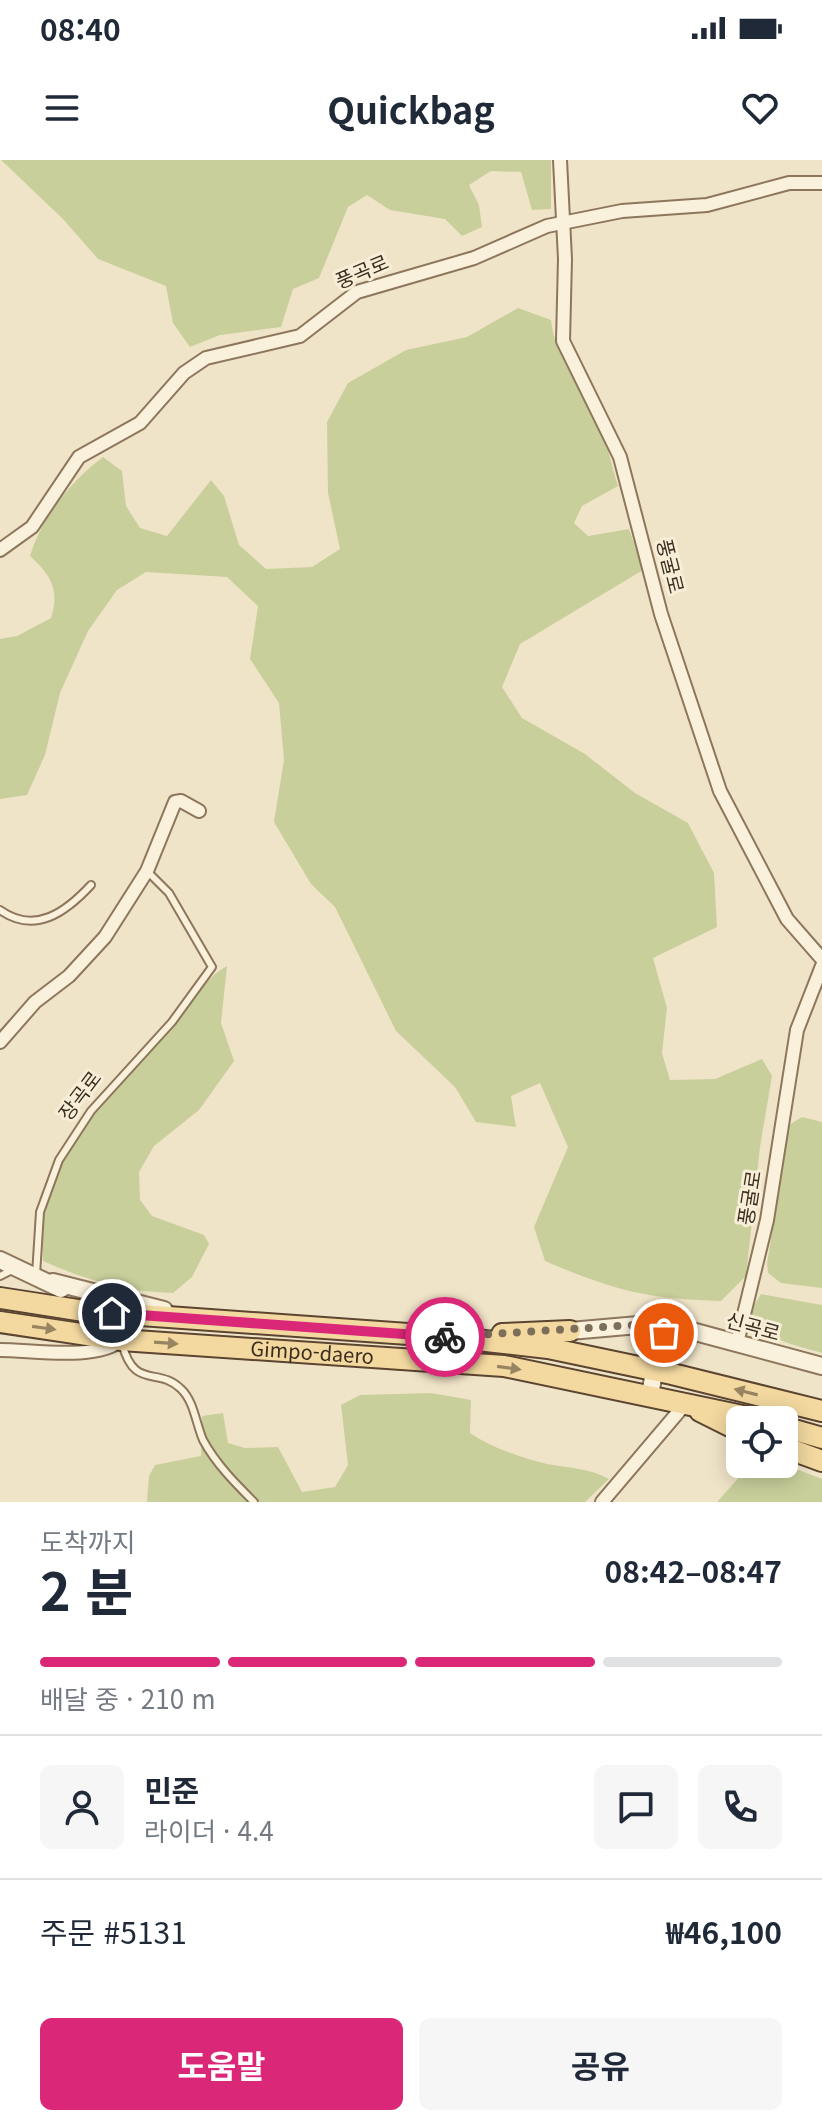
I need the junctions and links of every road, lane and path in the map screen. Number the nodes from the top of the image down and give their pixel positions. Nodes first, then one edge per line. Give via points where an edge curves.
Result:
1 (560, 160) edge
2 (822, 183) edge
3 (562, 222) junction
4 (0, 550) edge
5 (199, 811) dead end
6 (147, 871) junction
7 (91, 885) dead end
8 (0, 910) edge
9 (822, 959) edge
10 (822, 966) edge
11 (0, 1042) edge
12 (7, 1263) edge
13 (36, 1275) junction
14 (0, 1276) edge
15 (53, 1282) junction
16 (0, 1298) edge
17 (84, 1311) junction
18 (0, 1322) edge
19 (221, 1323) junction
20 (673, 1326) junction
21 (570, 1331) joint
22 (89, 1335) junction
23 (450, 1337) junction
24 (121, 1340) junction
25 (737, 1343) junction
26 (0, 1350) edge
27 (822, 1366) edge
28 (653, 1370) junction
29 (650, 1395) junction
30 (686, 1403) junction
31 (822, 1411) edge
32 (726, 1412) edge
33 (726, 1424) edge
34 (798, 1431) edge
35 (822, 1438) edge
36 (798, 1452) edge
37 (822, 1461) edge
38 (254, 1502) edge
39 (602, 1502) edge

1 - 3 street, 풍굴로
2 - 3 street, 풍곡로 via 777,185 691,208 639,209
3 - 4 street, 풍곡로 via 474,258 357,292 300,336 225,351 192,366 149,416 79,457 32,527
3 - 9 street, 풍굴로 via 563,341 620,457 661,614 710,766 730,815 787,919
5 - 6 street via 175,802
6 - 11 street via 96,948 35,1002
6 - 13 lane, 장곡로 via 169,893 212,967 167,1029 91,1111 59,1160 40,1212
7 - 8 lane via 75,902 41,921 18,919
10 - 25 street, 풍굴로 via 797,1030 767,1220
12 - 13 street
12 - 14 lane via 9,1274
13 - 15 street
15 - 17 street
15 - 19 street
16 - 17 main road, Gimpo-daero
17 - 19 main road, Gimpo-daero
17 - 22 street
18 -> 22 main road, Gimpo-daero
19 - 23 main road, Gimpo-daero
20 - 21 street, 신곡로
20 - 25 street, 신곡로
20 - 28 street via 660,1338
21 - 23 main road
22 - 24 main road, Gimpo-daero
23 - 28 main road, Gimpo-daero via 548,1348
24 - 26 street via 94,1353
24 -> 29 main road, Gimpo-daero via 504,1366
24 - 38 lane via 134,1369 185,1393 215,1459
25 - 27 street, 신곡로
28 - 29 street
31 -> 28 main road, Gimpo-daero
29 - 30 main road, Gimpo-daero
30 - 32 main road, Gimpo-daero
30 - 33 main road
30 - 39 street
34 - 35 main road
36 - 37 main road

